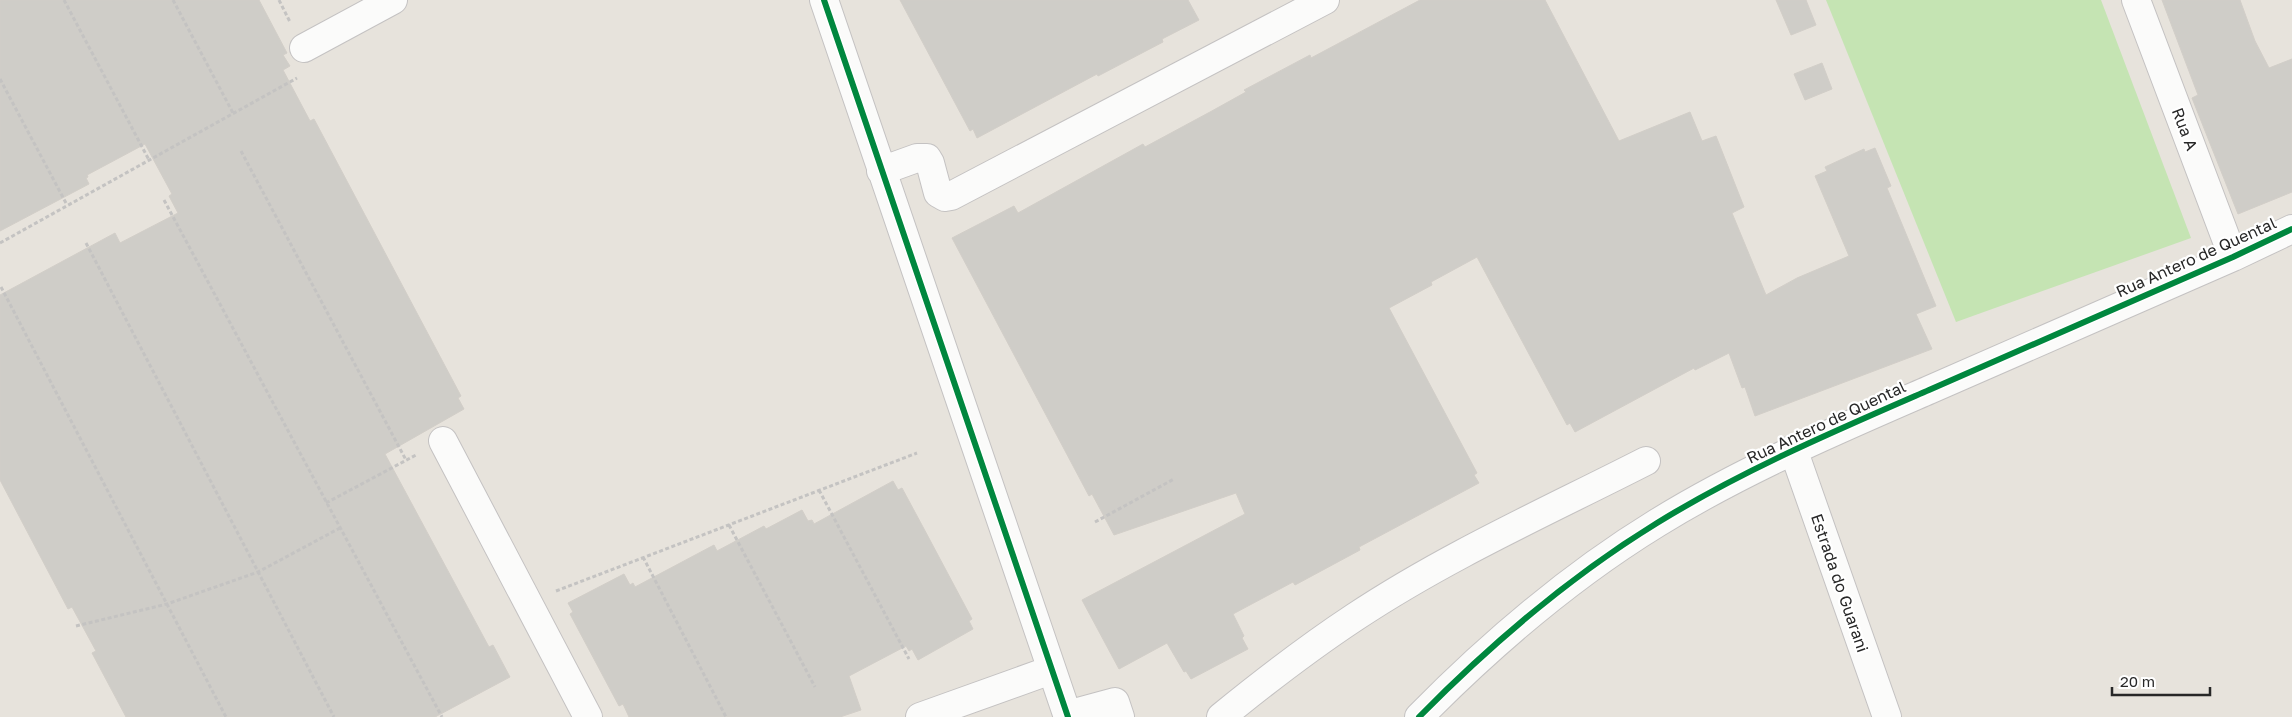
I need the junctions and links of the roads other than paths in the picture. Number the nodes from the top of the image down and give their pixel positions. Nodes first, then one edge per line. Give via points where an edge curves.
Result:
1 (393, 0) edge
2 (824, 0) edge
3 (1325, 0) edge
4 (2136, 0) edge
5 (304, 48) road end
6 (881, 171) junction
7 (2292, 229) edge
8 (2233, 257) junction
9 (443, 441) road end
10 (1793, 449) junction
11 (1646, 461) dead end
12 (1052, 670) junction
13 (1068, 716) edge
14 (588, 717) edge
15 (920, 717) edge
16 (1120, 717) edge
17 (1221, 717) edge
18 (1419, 717) edge
19 (1887, 717) edge

1 - 5 street
2 - 6 street
3 - 6 street via 951,196 938,193 927,158 917,158
4 - 8 street, Rua A
6 - 12 street
7 - 8 street, Rua Antero de Quental
8 - 10 street, Rua Antero de Quental
9 - 14 street
10 - 18 street, Rua Antero de Quental via 1658,522 1584,572 1523,618
10 - 19 street, Estrada do Guarani
11 - 17 street via 1450,560 1354,617 1278,671
12 - 13 street
12 - 15 street
13 - 16 street via 1115,702

